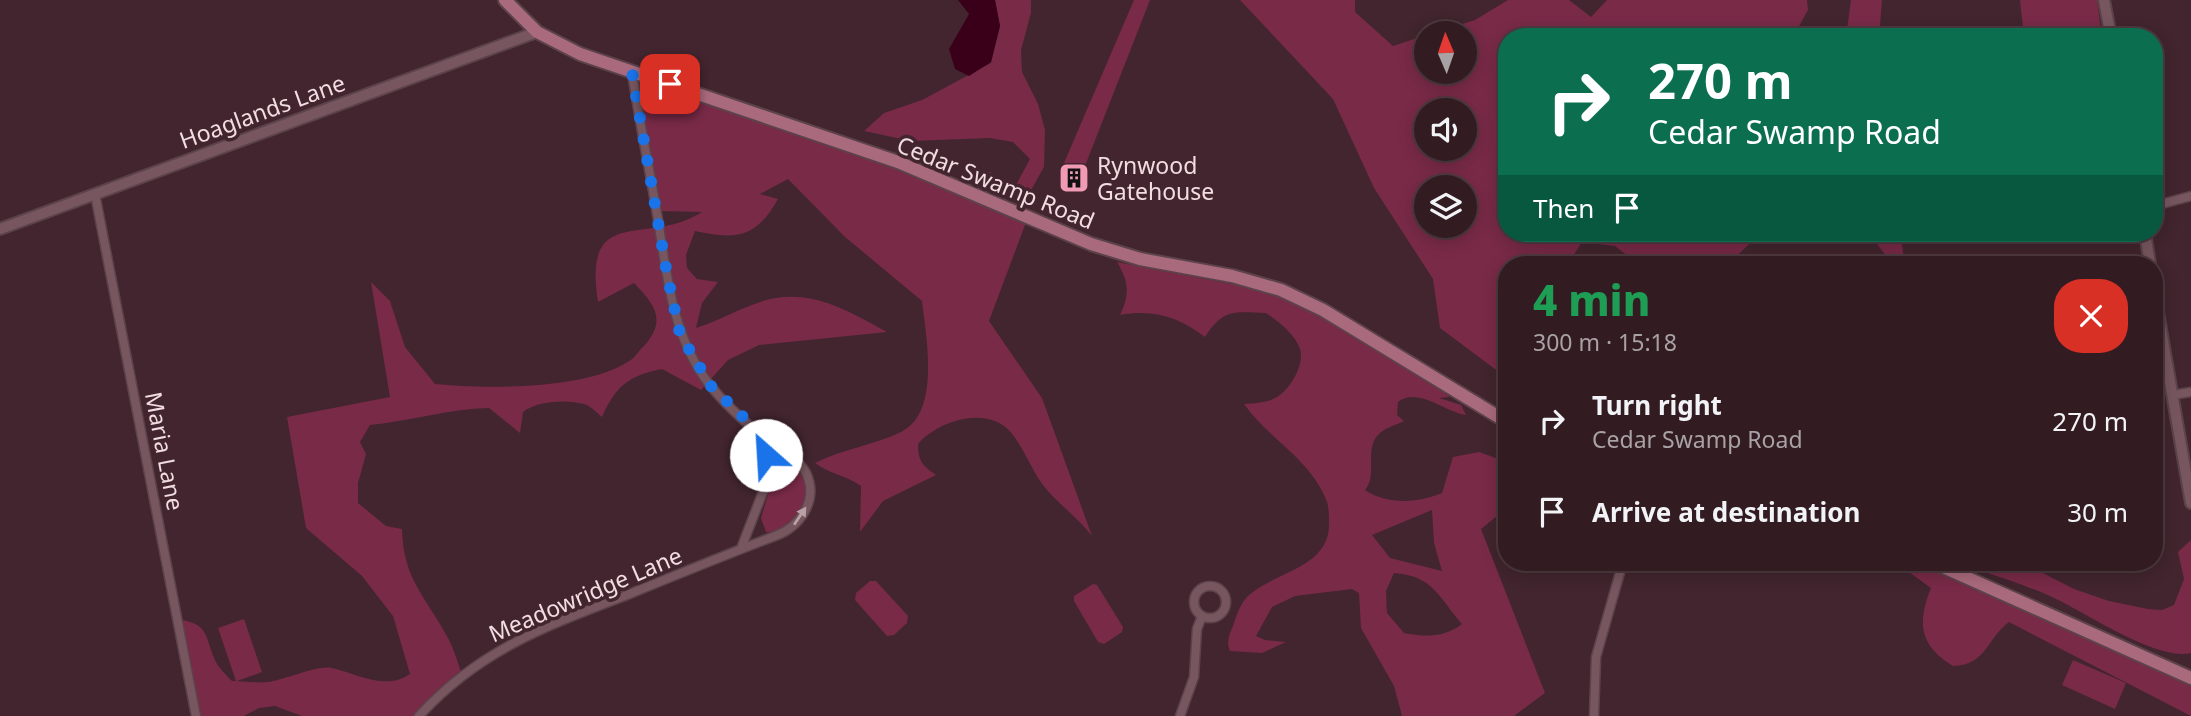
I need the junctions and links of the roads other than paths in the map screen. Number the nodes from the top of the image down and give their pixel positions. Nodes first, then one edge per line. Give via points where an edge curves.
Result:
1 (505, 0) edge
2 (2104, 0) edge
3 (2109, 28) edge
4 (537, 32) junction
5 (632, 72) junction
6 (95, 194) junction
7 (2191, 196) edge
8 (2163, 204) edge
9 (0, 229) edge
10 (2163, 339) edge
11 (2191, 392) edge
12 (2173, 395) junction
13 (1498, 417) edge
14 (765, 438) junction
15 (2191, 503) edge
16 (742, 547) junction
17 (1620, 571) edge
18 (1952, 571) edge
19 (1202, 616) junction
20 (2191, 668) edge
21 (2174, 670) junction
22 (2191, 678) edge
23 (196, 716) edge
24 (419, 716) edge
25 (1180, 716) edge
26 (1594, 716) edge

1 - 4 main road, Cedar Swamp Road
2 - 3 street
4 - 5 main road, Cedar Swamp Road via 580,54
4 - 6 street, Hoaglands Lane
5 - 13 main road, Cedar Swamp Road via 898,162 1091,244 1140,260 1281,290 1323,310
5 - 14 street, Meadowridge Lane via 680,334 711,386
6 - 9 street, Hoaglands Lane
6 - 23 street, Maria Lane
7 - 8 street
10 - 12 street
11 - 12 street
12 - 15 street
14 - 16 street via 766,484
16 -> 14 street, Meadowridge Lane via 790,529 808,502 807,474
16 - 24 street, Meadowridge Lane via 520,638 481,660
17 - 26 street via 1596,657
18 - 21 main road
19 - 19 street via 1218,617 1225,609 1227,598 1216,586 1201,588 1195,597 1195,608
19 - 25 street via 1194,677
20 - 21 street
21 - 22 main road

